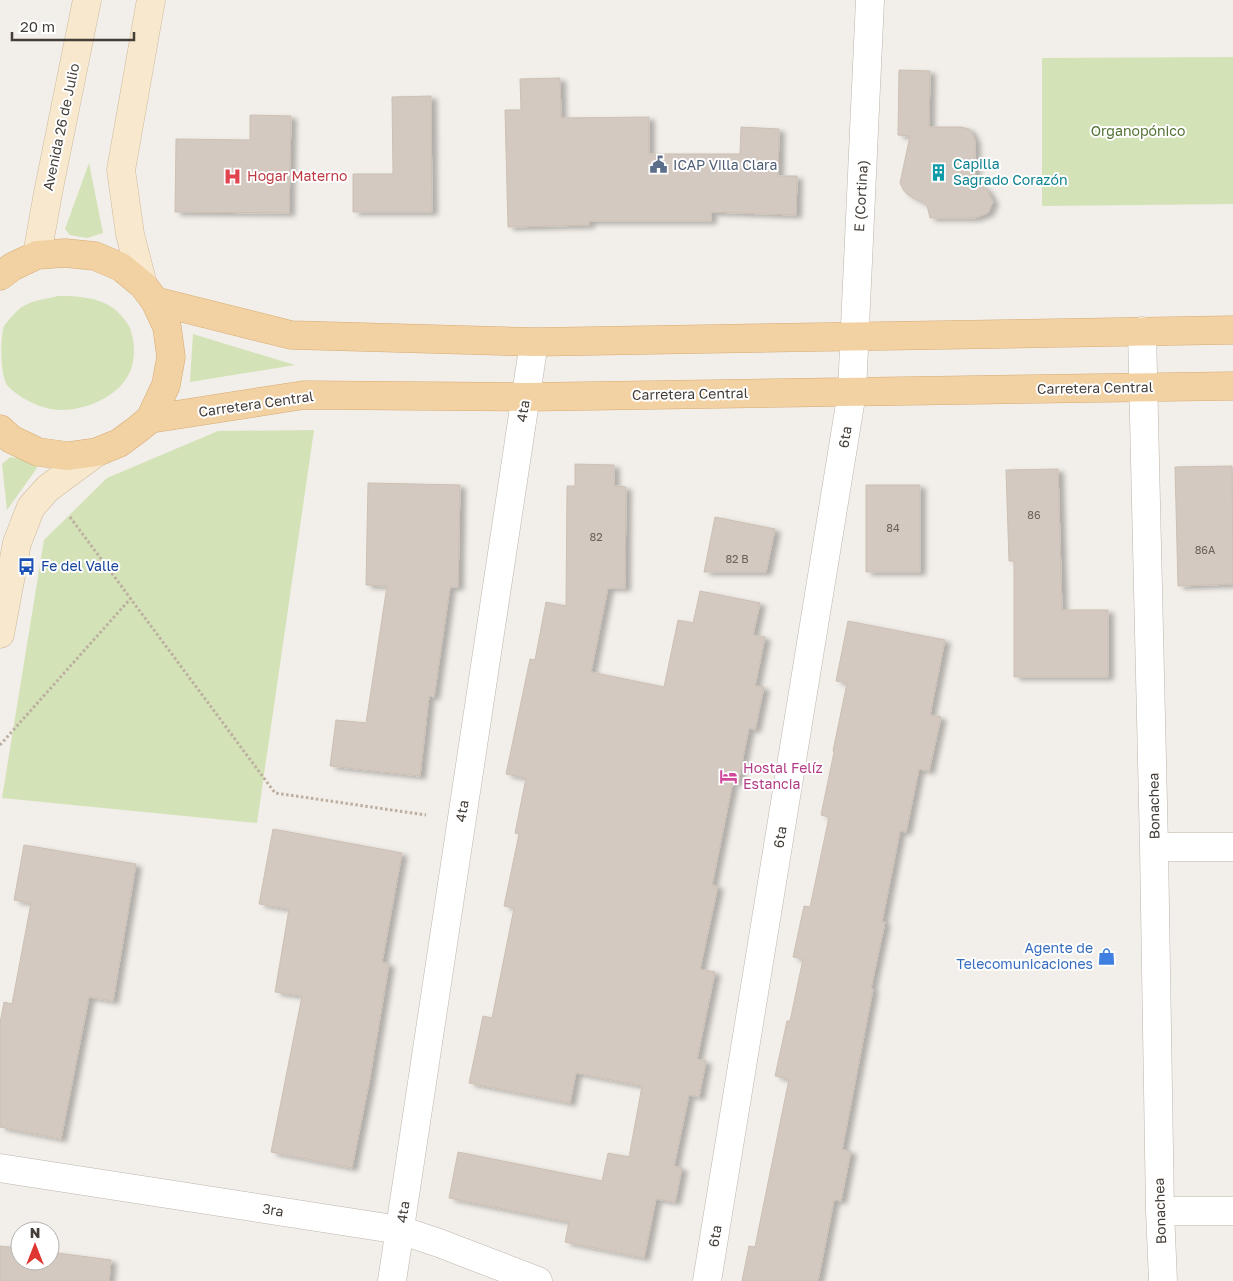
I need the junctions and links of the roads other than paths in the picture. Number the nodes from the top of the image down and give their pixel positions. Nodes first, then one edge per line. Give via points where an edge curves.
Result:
1 (87, 0) edge
2 (151, 0) edge
3 (870, 0) edge
4 (37, 254) junction
5 (0, 276) edge
6 (149, 293) junction
7 (1233, 330) edge
8 (1142, 332) junction
9 (854, 336) junction
10 (534, 342) junction
11 (1233, 386) edge
12 (1144, 387) junction
13 (852, 392) junction
14 (526, 397) junction
15 (150, 419) junction
16 (0, 429) edge
17 (97, 452) junction
18 (0, 634) edge
19 (1233, 846) edge
20 (1154, 847) junction
21 (0, 1168) edge
22 (1160, 1211) junction
23 (1233, 1211) edge
24 (400, 1230) junction
25 (392, 1281) edge
26 (538, 1281) edge
27 (708, 1281) edge
28 (1163, 1281) edge

1 - 4 main road, Avenida 26 de Julio
2 - 6 main road via 121,170 130,234
3 - 9 street, E (Cortina)
4 - 5 main road
4 - 6 main road via 65,252 94,256 121,267
6 - 10 main road via 291,335
6 - 15 main road via 167,327 171,357 166,385
7 - 8 main road
8 - 9 main road
8 - 12 street, Bonachea
9 - 10 main road
9 - 13 street, E (Cortina)
10 - 14 street, 4ta
11 - 12 main road, Carretera Central
12 - 13 main road, Carretera Central
12 - 20 street, Bonachea
13 - 14 main road, Carretera Central
13 - 27 street, 6ta
14 - 15 main road, Carretera Central via 304,395
14 - 24 street, 4ta
15 - 17 main road via 119,443
16 - 17 main road via 11,439 38,452 68,456
17 - 18 main road via 48,488 31,507 17,543
19 - 20 street
20 - 22 street, Bonachea
21 - 24 street, 3ra
22 - 23 street
22 - 28 street, Bonachea
24 - 25 street, 4ta
24 - 26 street, 3ra

